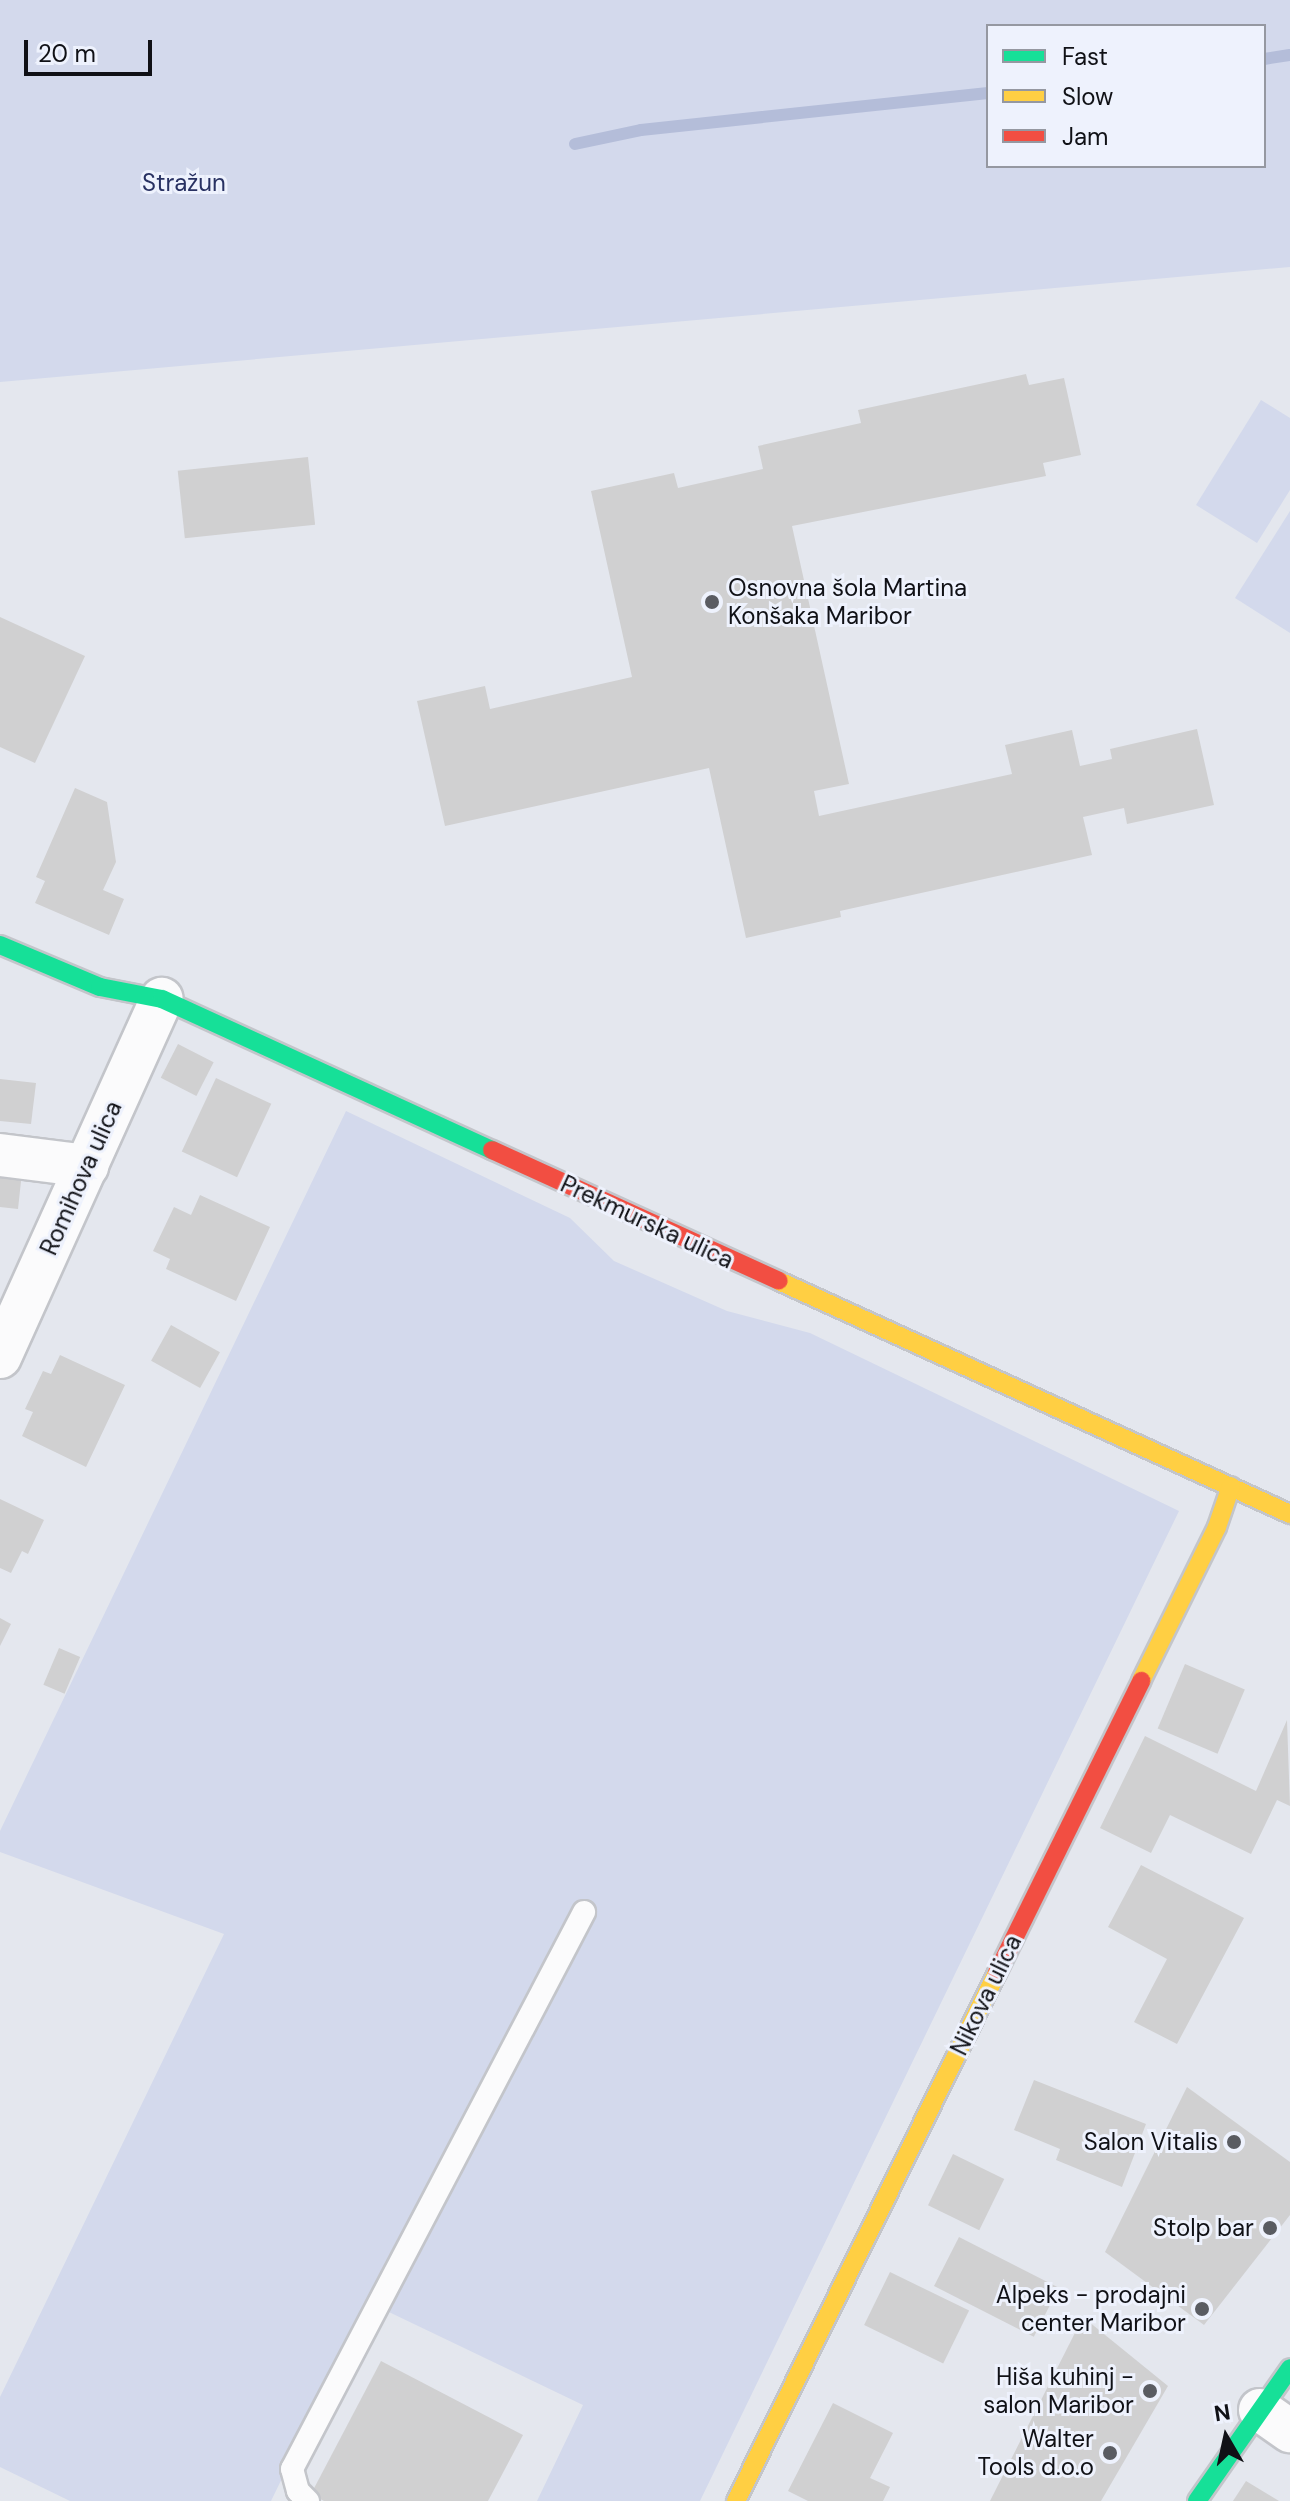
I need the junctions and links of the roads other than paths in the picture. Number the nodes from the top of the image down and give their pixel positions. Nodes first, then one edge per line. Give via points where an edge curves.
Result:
1 (0, 945) edge
2 (162, 999) junction
3 (0, 1155) edge
4 (87, 1166) junction
5 (0, 1357) edge
6 (1231, 1486) junction
7 (1290, 1514) edge
8 (584, 1912) dead end
9 (1290, 2368) edge
10 (1275, 2421) edge
11 (308, 2501) edge
12 (736, 2501) edge
13 (1197, 2501) edge

1 - 2 street, Prekmurska ulica via 100,987
2 - 4 street, Romihova ulica
2 - 6 street, Prekmurska ulica
3 - 4 street
4 - 5 street, Romihova ulica
6 - 7 street, Prekmurska ulica
6 - 12 street, Nikova ulica via 1210,1541
8 - 11 lane via 292,2469 298,2491
9 - 10 street
10 - 13 street

